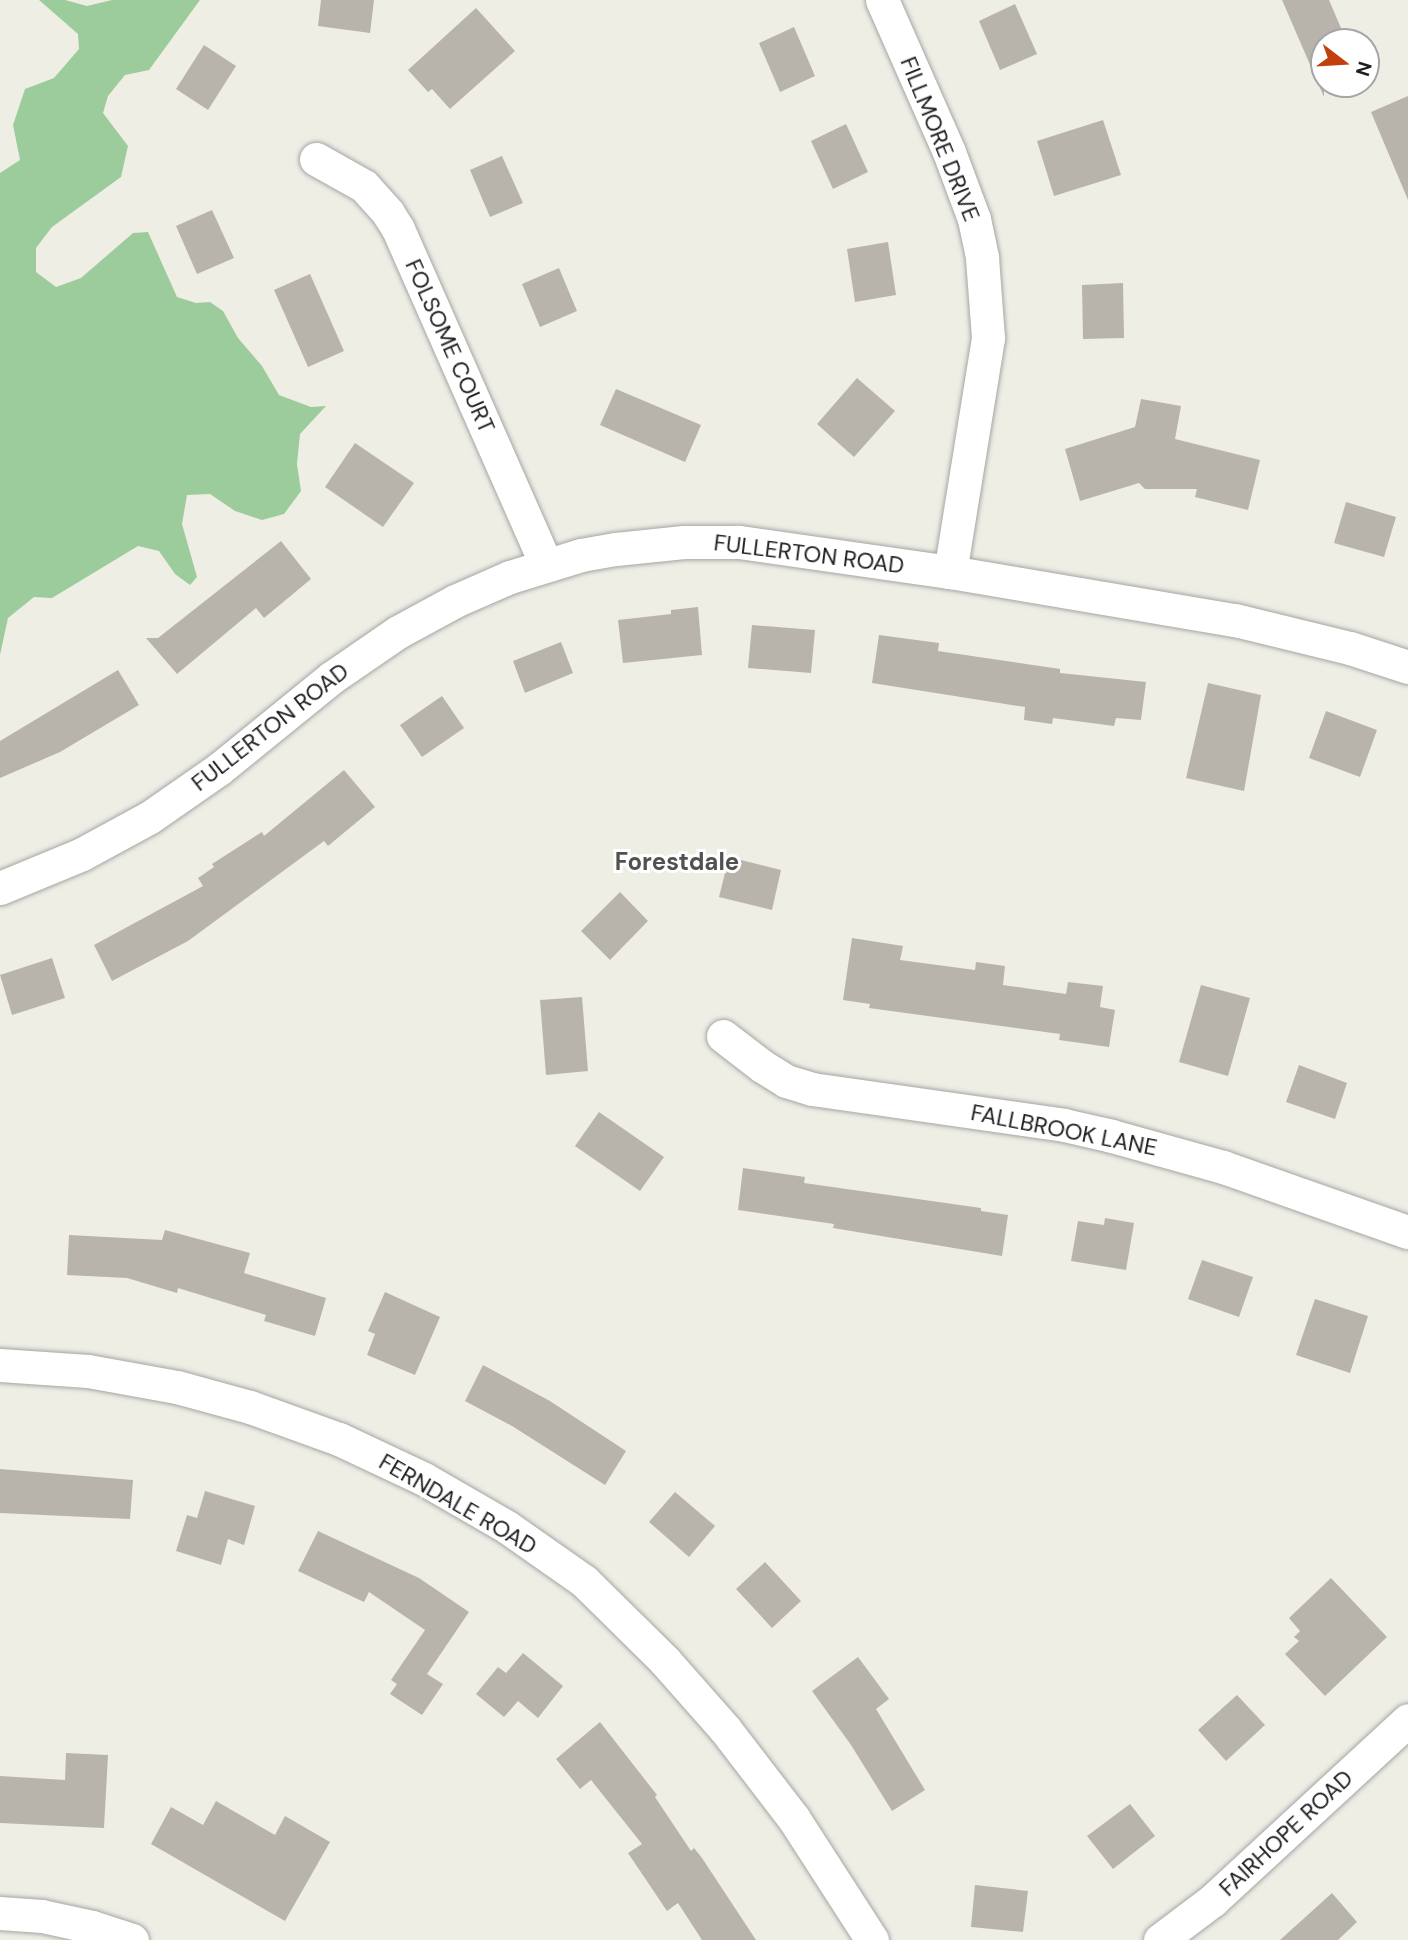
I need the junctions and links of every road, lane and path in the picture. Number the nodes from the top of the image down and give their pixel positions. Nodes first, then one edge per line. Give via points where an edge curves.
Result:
1 (882, 0) edge
2 (316, 159) dead end
3 (546, 565) junction
4 (950, 572) junction
5 (1408, 667) edge
6 (0, 888) edge
7 (723, 1036) dead end
8 (1408, 1232) edge
9 (0, 1365) edge
10 (1408, 1720) edge
11 (0, 1913) edge
12 (132, 1940) edge
13 (872, 1940) edge
14 (1160, 1940) edge

1 - 4 street, FILLMORE DRIVE via 949,152 974,219 982,258 988,338
2 - 3 street, FOLSOME COURT via 364,186 398,229
3 - 4 street, FULLERTON ROAD via 616,549 710,541
3 - 6 street, FULLERTON ROAD via 483,588 398,632 331,678 169,805 82,854
4 - 5 street, FULLERTON ROAD via 1235,620
7 - 8 street, FALLBROOK LANE via 762,1066 812,1089 1112,1136 1223,1167
9 - 13 street, FERNDALE ROAD via 114,1376 250,1407 351,1445 424,1479 507,1527 584,1581 725,1729 794,1819
10 - 14 street, FAIRHOPE ROAD via 1213,1900
11 - 12 street via 42,1916

